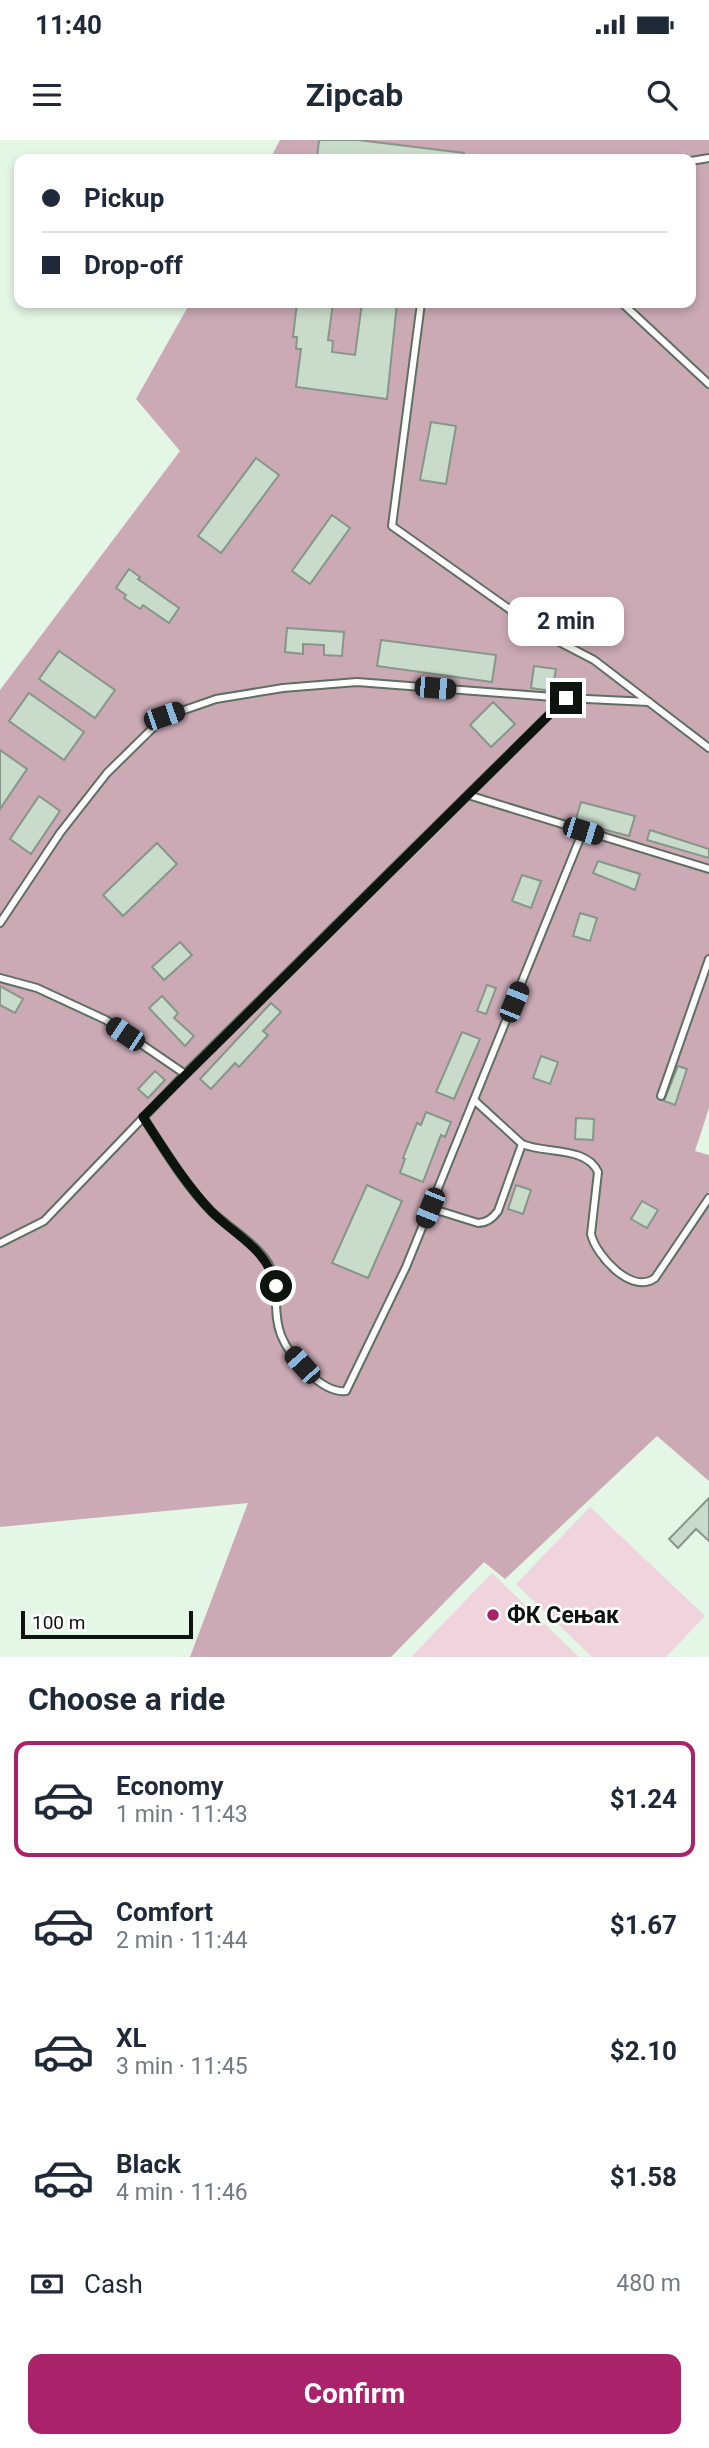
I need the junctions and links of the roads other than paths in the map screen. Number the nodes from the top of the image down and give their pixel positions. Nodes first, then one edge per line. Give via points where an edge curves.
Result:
1 (420, 308) edge
2 (627, 308) edge
3 (709, 384) edge
4 (566, 698) junction
5 (649, 702) junction
6 (709, 748) edge
7 (468, 795) junction
8 (583, 831) junction
9 (709, 869) edge
10 (0, 923) edge
11 (709, 959) edge
12 (0, 978) edge
13 (185, 1074) junction
14 (661, 1096) dead end
15 (474, 1100) junction
16 (143, 1117) junction
17 (522, 1144) junction
18 (709, 1198) edge
19 (430, 1208) junction
20 (0, 1243) edge

1 - 5 lane via 393,526
2 - 3 lane
4 - 5 lane
4 - 7 lane
4 - 10 lane via 357,682 216,699 164,716 107,773
5 - 6 lane
7 - 8 lane
7 - 13 lane
8 - 9 lane
8 - 15 lane
11 - 14 lane
12 - 13 lane via 37,988 106,1020
13 - 16 lane
15 - 17 lane
15 - 19 lane
16 - 19 lane via 211,1211 268,1262 276,1286 280,1334 316,1380 337,1392 346,1391 351,1384
16 - 20 lane via 44,1221
17 - 18 lane via 578,1156 596,1166 593,1242 615,1270 631,1280 642,1283 655,1278
17 - 19 lane via 494,1217 478,1223

